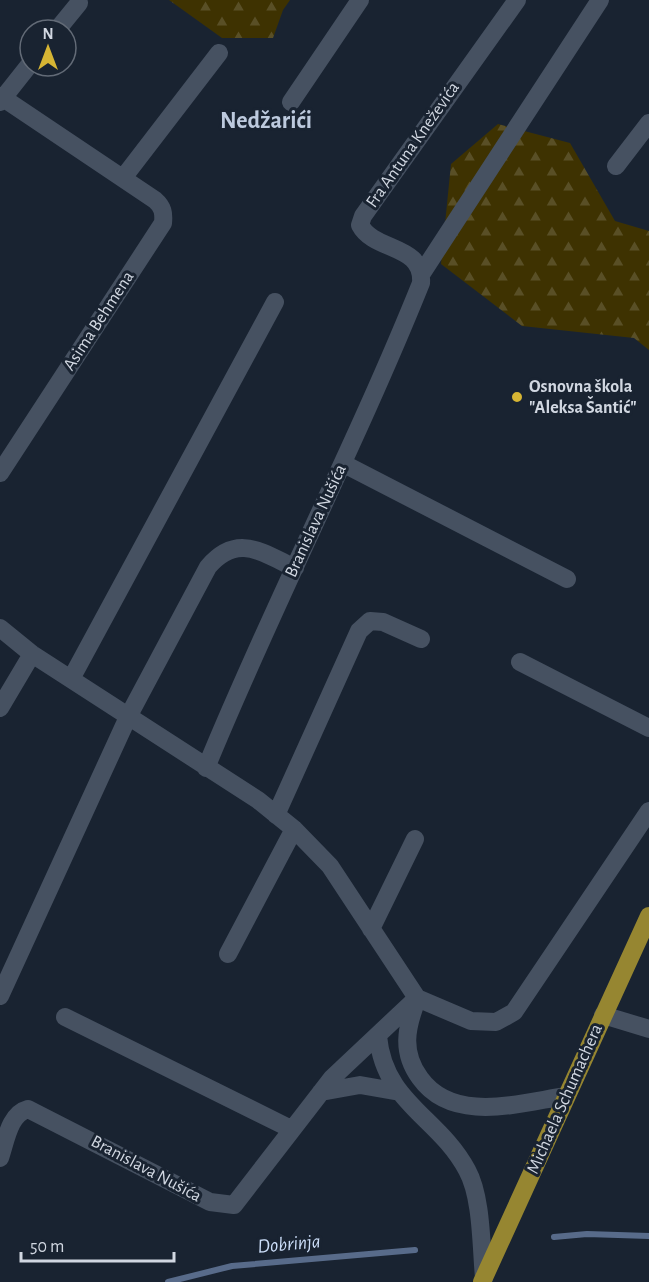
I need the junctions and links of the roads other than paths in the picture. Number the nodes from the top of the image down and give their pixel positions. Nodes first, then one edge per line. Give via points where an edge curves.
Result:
1 (360, 0) edge
2 (517, 0) edge
3 (600, 0) edge
4 (79, 3) dead end
5 (67, 18) edge
6 (219, 53) dead end
7 (18, 78) edge
8 (1, 99) edge
9 (291, 102) dead end
10 (649, 123) edge
11 (616, 166) dead end
12 (123, 178) junction
13 (422, 273) junction
14 (275, 302) dead end
15 (344, 464) junction
16 (0, 473) edge
17 (295, 568) junction
18 (567, 579) dead end
19 (0, 628) edge
20 (421, 639) dead end
21 (32, 654) junction
22 (520, 662) dead end
23 (71, 679) junction
24 (0, 708) edge
25 (128, 717) junction
26 (649, 728) edge
27 (206, 768) junction
28 (649, 811) edge
29 (276, 815) junction
30 (294, 829) junction
31 (415, 839) dead end
32 (649, 916) edge
33 (371, 929) junction
34 (228, 954) dead end
35 (0, 996) edge
36 (417, 998) junction
37 (603, 1015) junction
38 (65, 1017) dead end
39 (649, 1029) edge
40 (378, 1036) junction
41 (412, 1067) junction
42 (321, 1092) junction
43 (400, 1092) junction
44 (566, 1096) junction
45 (291, 1129) junction
46 (0, 1158) edge
47 (483, 1280) edge

1 - 9 street
2 - 13 street, Fra Antuna Kneževića via 363,216 360,225 364,233 412,257
3 - 13 street, Branislava Nušića
4 - 5 street
6 - 12 street
7 - 8 street, Asima Behmena
8 - 12 street, Asima Behmena
10 - 11 street
12 - 16 street, Asima Behmena via 161,206 163,223
13 - 15 street, Branislava Nušića
14 - 23 street
15 - 17 street, Branislava Nušića
15 - 18 street
17 - 25 street via 253,549 234,547 219,554 208,567
17 - 27 street, Branislava Nušića
19 - 21 street
20 - 29 street via 383,622 370,621 359,631
21 - 23 street
21 - 24 street
22 - 26 street
23 - 25 street
25 - 27 street
25 - 35 street
27 - 29 street
28 - 36 street via 514,1012 496,1022 471,1021
29 - 30 street
30 - 33 street via 330,866
30 - 34 street
31 - 33 street
32 - 37 main road, Michaela Schumachera
33 - 36 street
36 - 40 street, Branislava Nušića
36 - 41 street via 405,1042
37 - 39 street
37 - 44 main road, Michaela Schumachera
38 - 45 street
40 - 41 street
40 - 42 street, Branislava Nušića
40 - 43 street via 382,1065
41 - 44 street via 429,1091 442,1100 465,1106 497,1106
42 - 43 street via 360,1085
42 - 45 street, Branislava Nušića
43 - 47 street via 455,1153 474,1184
44 - 47 main road, Michaela Schumachera
45 - 46 street, Branislava Nušića via 234,1205 210,1202 28,1109 14,1117

